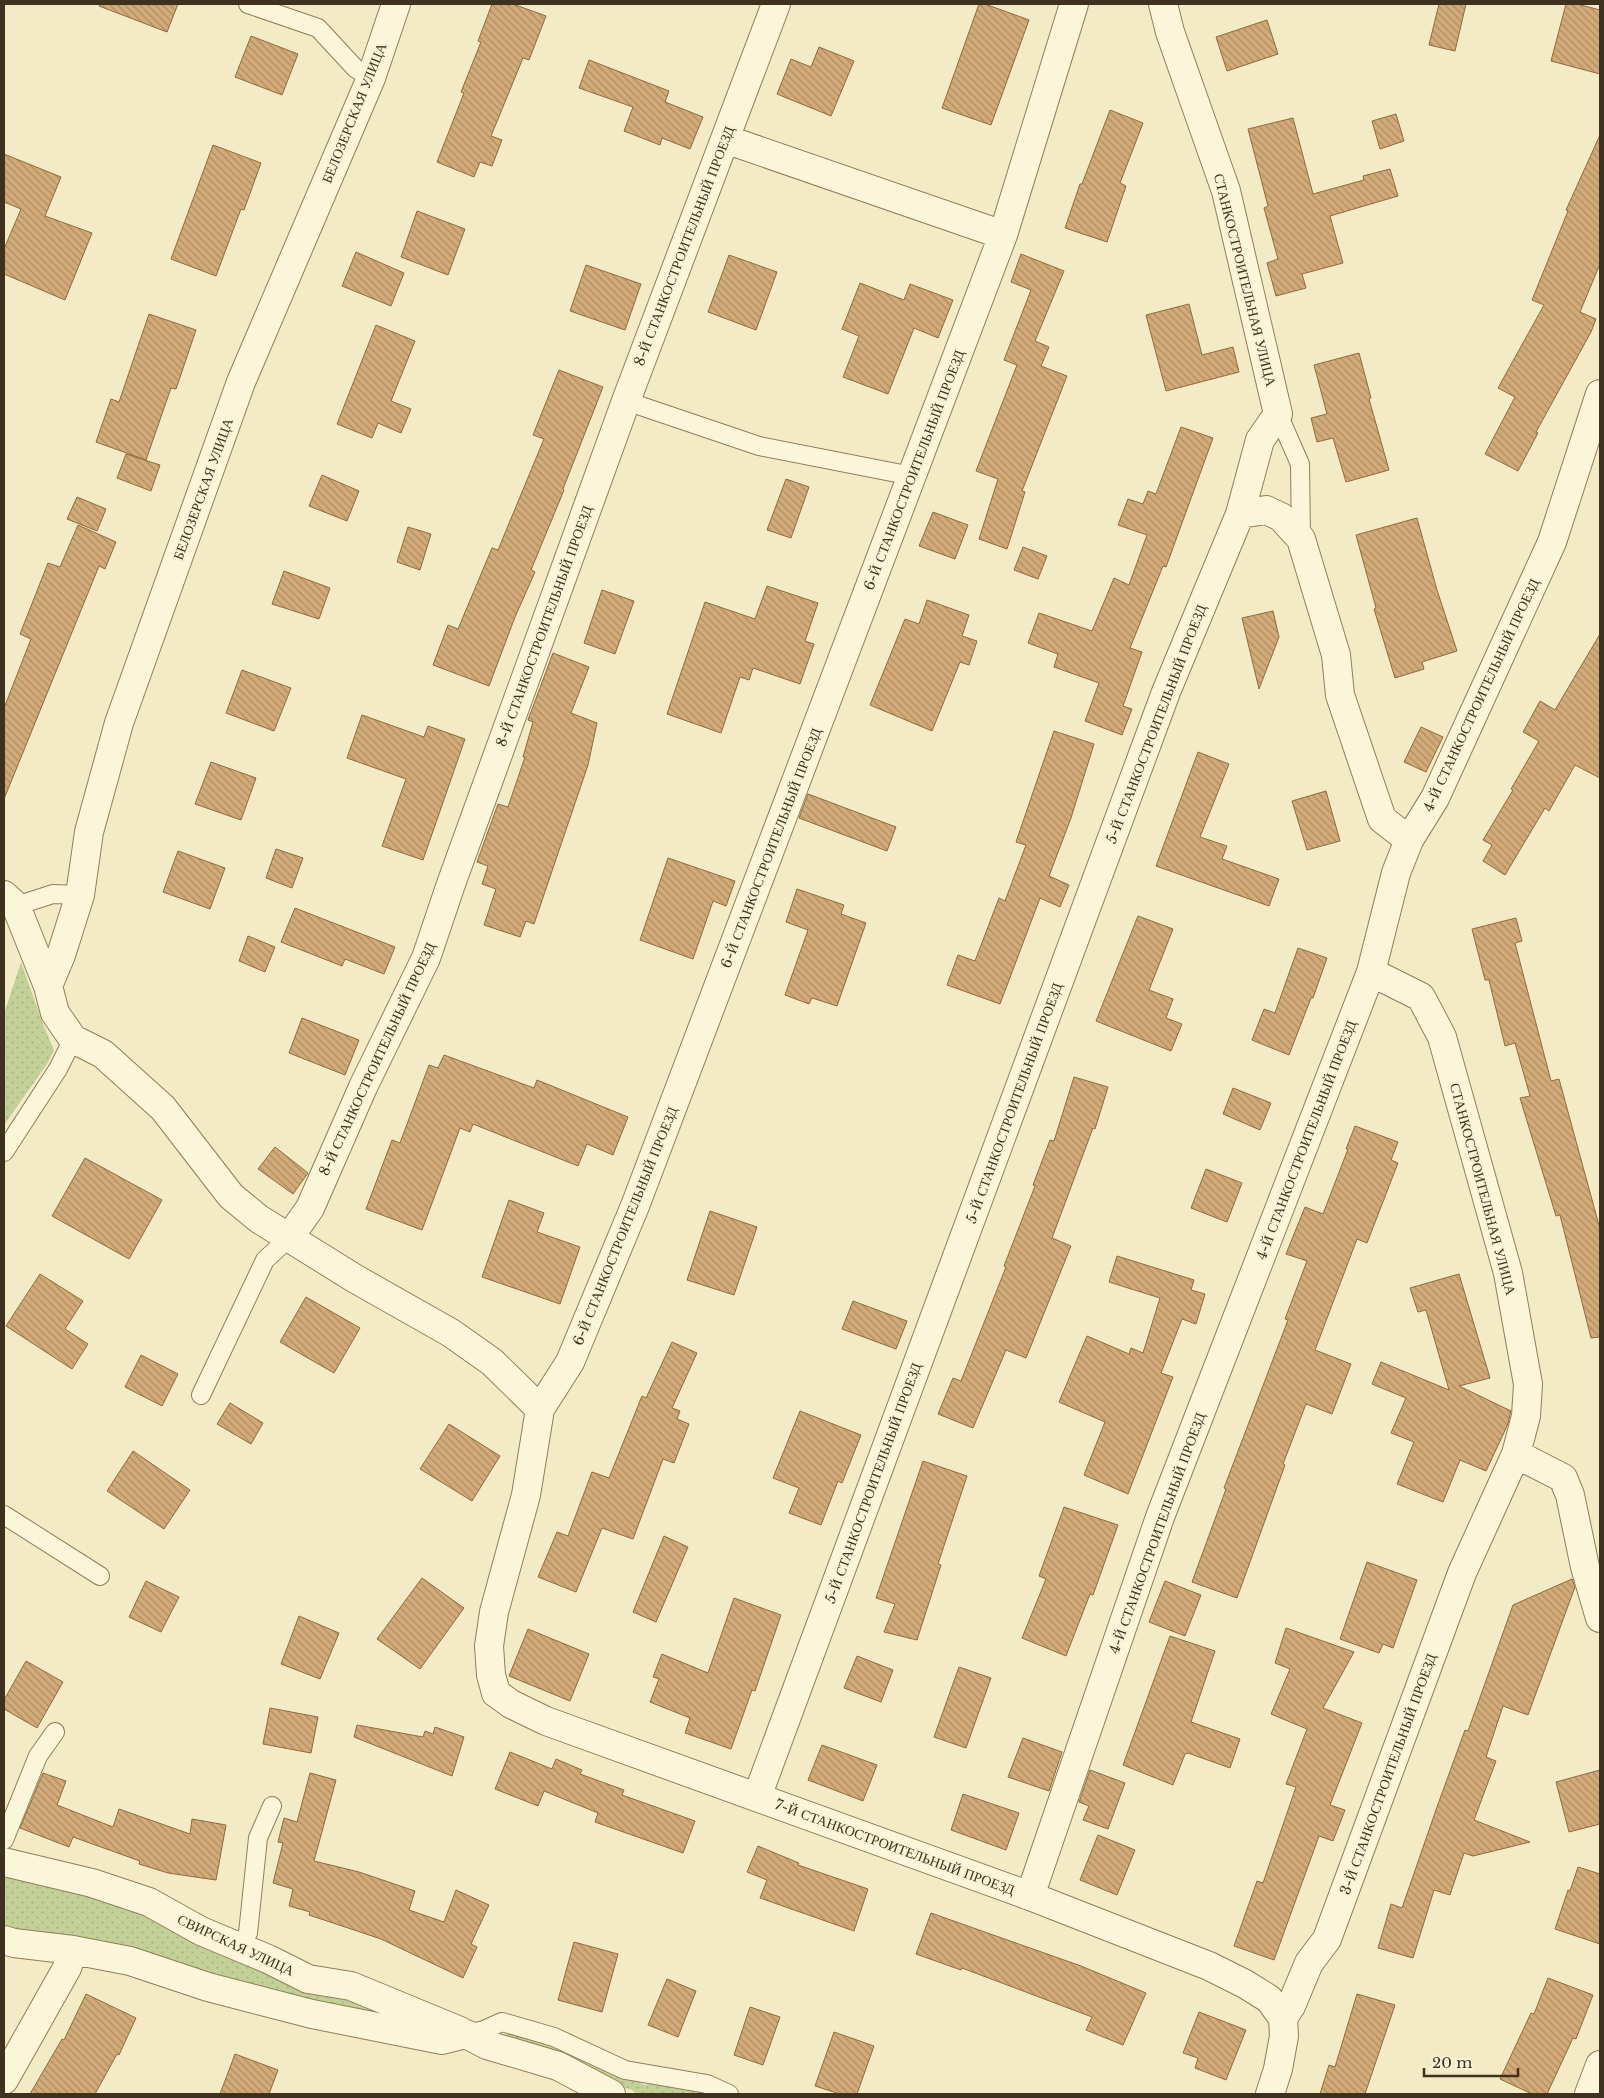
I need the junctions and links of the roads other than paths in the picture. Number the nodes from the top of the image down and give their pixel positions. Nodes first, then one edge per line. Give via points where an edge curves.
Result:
1 (248, 4) edge
2 (396, 4) edge
3 (776, 4) edge
4 (1074, 4) edge
5 (1163, 4) edge
6 (371, 78) junction
7 (725, 139) junction
8 (1003, 235) junction
9 (1600, 394) edge
10 (626, 402) junction
11 (1278, 414) junction
12 (912, 476) junction
13 (1240, 514) junction
14 (1301, 539) junction
15 (1409, 840) junction
16 (80, 895) junction
17 (10, 901) edge
18 (1371, 972) junction
19 (48, 986) junction
20 (73, 1039) junction
21 (4, 1152) edge
22 (289, 1238) junction
23 (201, 1395) dead end
24 (540, 1409) junction
25 (1516, 1454) junction
26 (4, 1515) edge
27 (100, 1576) dead end
28 (1600, 1618) edge
29 (496, 1693) joint
30 (56, 1732) dead end
31 (757, 1797) junction
32 (272, 1806) dead end
33 (4, 1840) edge
34 (4, 1862) edge
35 (1030, 1896) junction
36 (4, 1940) edge
37 (239, 1947) junction
38 (73, 1950) junction
39 (1283, 2018) junction
40 (466, 2034) junction
41 (1600, 2065) edge
42 (625, 2070) junction
43 (4, 2080) edge
44 (613, 2094) edge
45 (729, 2094) edge
46 (1270, 2094) edge
47 (1590, 2094) edge

1 - 6 lane via 318,28 355,68
2 - 6 street, БЕЛОЗЕРСКАЯ УЛИЦА
3 - 7 street, 8-Й СТАНКОСТРОИТЕЛЬНЫЙ ПРОЕЗД
4 - 8 street, 6-Й СТАНКОСТРОИТЕЛЬНЫЙ ПРОЕЗД
5 - 11 street, СТАНКОСТРОИТЕЛЬНАЯ УЛИЦА via 1226,192
6 - 16 street, БЕЛОЗЕРСКАЯ УЛИЦА via 241,382 119,723 88,832
7 - 8 street
7 - 10 street, 8-Й СТАНКОСТРОИТЕЛЬНЫЙ ПРОЕЗД
8 - 12 street, 6-Й СТАНКОСТРОИТЕЛЬНЫЙ ПРОЕЗД
9 - 15 street, 4-Й СТАНКОСТРОИТЕЛЬНЫЙ ПРОЕЗД via 1552,542 1435,798
10 - 12 lane via 759,446
10 - 22 street, 8-Й СТАНКОСТРОИТЕЛЬНЫЙ ПРОЕЗД via 426,958 363,1087 310,1208
11 - 13 street, 5-Й СТАНКОСТРОИТЕЛЬНЫЙ ПРОЕЗД via 1260,440
11 - 14 lane via 1300,464
12 - 24 street, 6-Й СТАНКОСТРОИТЕЛЬНЫЙ ПРОЕЗД via 635,1206 570,1362
13 - 14 street via 1266,510 1280,517
13 - 31 street, 5-Й СТАНКОСТРОИТЕЛЬНЫЙ ПРОЕЗД via 1166,692
14 - 15 street via 1336,656 1340,695 1382,819
15 - 18 street, 4-Й СТАНКОСТРОИТЕЛЬНЫЙ ПРОЕЗД via 1396,873
16 - 17 lane via 53,894
16 - 19 street, БЕЛОЗЕРСКАЯ УЛИЦА
17 - 19 street
18 - 25 street, СТАНКОСТРОИТЕЛЬНАЯ УЛИЦА via 1421,997 1442,1037 1508,1273 1528,1384 1526,1416
18 - 35 street, 4-Й СТАНКОСТРОИТЕЛЬНЫЙ ПРОЕЗД via 1160,1517
19 - 20 street via 55,1013
20 - 21 lane via 58,1069
20 - 22 street via 103,1054 163,1108 231,1196
22 - 23 lane via 265,1260
22 - 24 street via 451,1333 492,1362
24 - 29 street, 6-Й СТАНКОСТРОИТЕЛЬНЫЙ ПРОЕЗД via 526,1495 494,1612 489,1646 490,1675
25 - 28 street via 1563,1478
25 - 39 street, 3-Й СТАНКОСТРОИТЕЛЬНЫЙ ПРОЕЗД via 1462,1573 1327,1939 1309,1963 1292,2006
26 - 27 lane
29 - 31 street, 7-Й СТАНКОСТРОИТЕЛЬНЫЙ ПРОЕЗД via 546,1721
30 - 33 lane via 38,1756
31 - 35 street, 7-Й СТАНКОСТРОИТЕЛЬНЫЙ ПРОЕЗД
32 - 37 lane via 258,1838 248,1932
34 - 37 street, СВИРСКАЯ УЛИЦА via 92,1883 149,1902 201,1931
35 - 39 street, 7-Й СТАНКОСТРОИТЕЛЬНЫЙ ПРОЕЗД via 1209,1966 1269,1999
36 - 38 street
37 - 40 street, СВИРСКАЯ УЛИЦА via 308,1979 351,1986
38 - 40 street via 130,1961 208,1987 312,2014 442,2040
38 - 43 street via 68,1968
39 - 46 street via 1284,2036
40 - 42 lane via 502,2022 554,2037
40 - 44 street, СВИРСКАЯ УЛИЦА via 487,2045 558,2066
41 - 47 street
42 - 44 lane
42 - 45 lane via 707,2084

